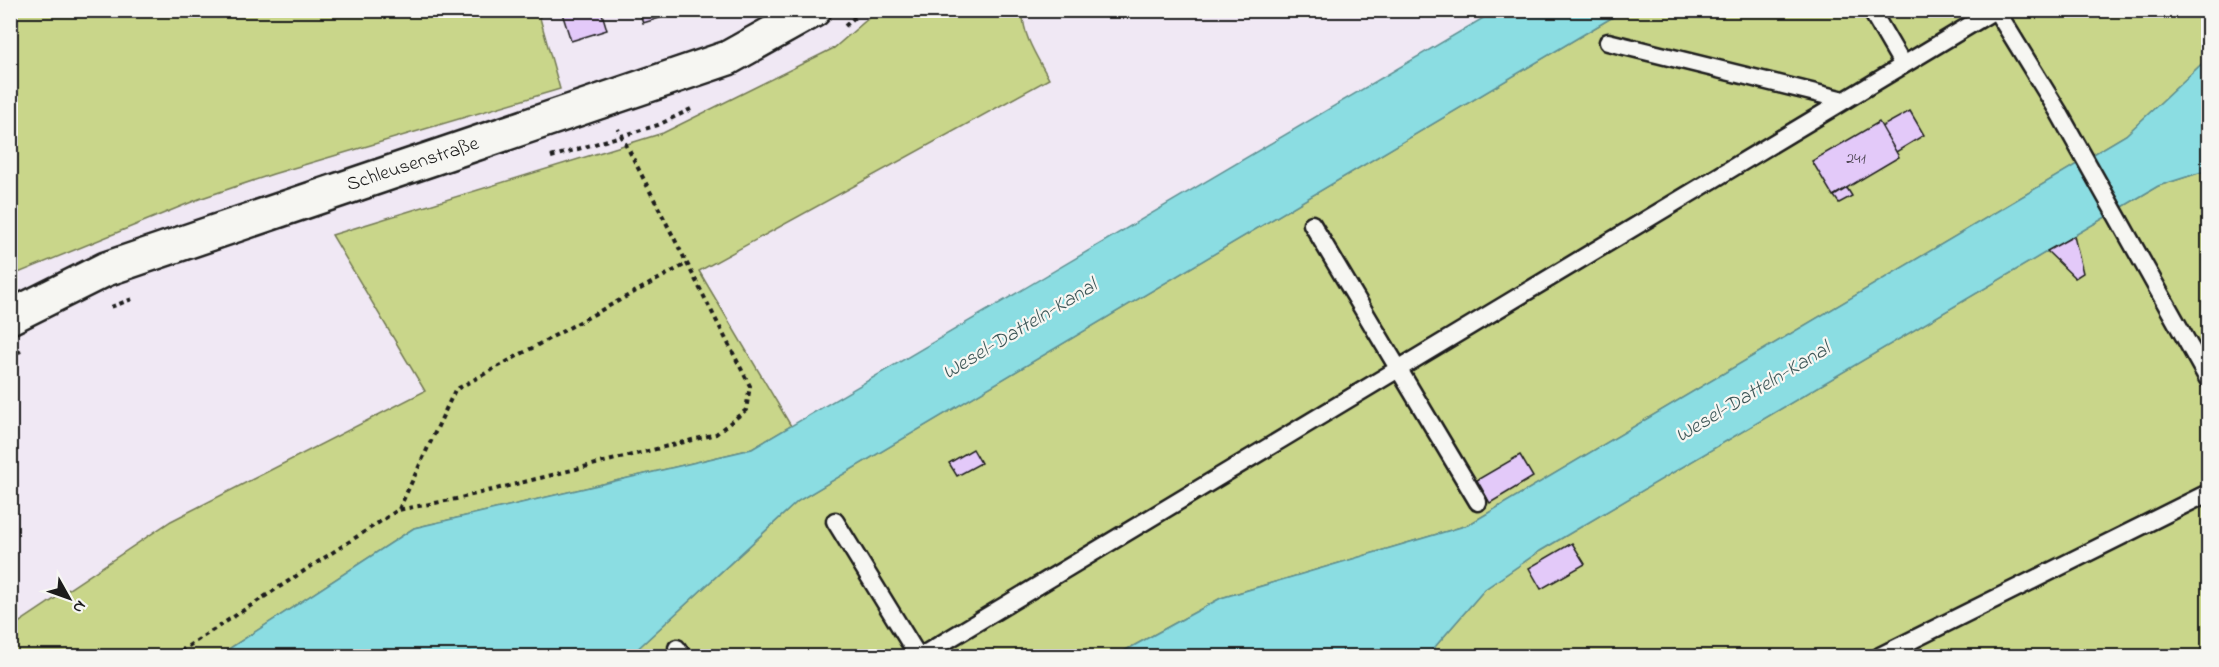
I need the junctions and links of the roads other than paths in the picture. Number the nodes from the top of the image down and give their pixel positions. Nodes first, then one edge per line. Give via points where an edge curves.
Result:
1 (814, 10) edge
2 (1871, 10) edge
3 (1996, 10) edge
4 (1608, 42) dead end
5 (1903, 65) junction
6 (1844, 100) junction
7 (1312, 224) dead end
8 (10, 317) edge
9 (1400, 369) junction
10 (2208, 379) edge
11 (2208, 493) edge
12 (1478, 502) dead end
13 (835, 521) dead end
14 (920, 657) edge
15 (1880, 657) edge

1 - 8 street, Schleusenstraße via 729,58 106,269
2 - 5 lane
3 - 5 lane
3 - 10 lane via 2058,111
4 - 6 lane
5 - 6 lane
6 - 9 lane
7 - 9 lane
9 - 12 lane
9 - 14 lane
11 - 15 lane
13 - 14 lane

